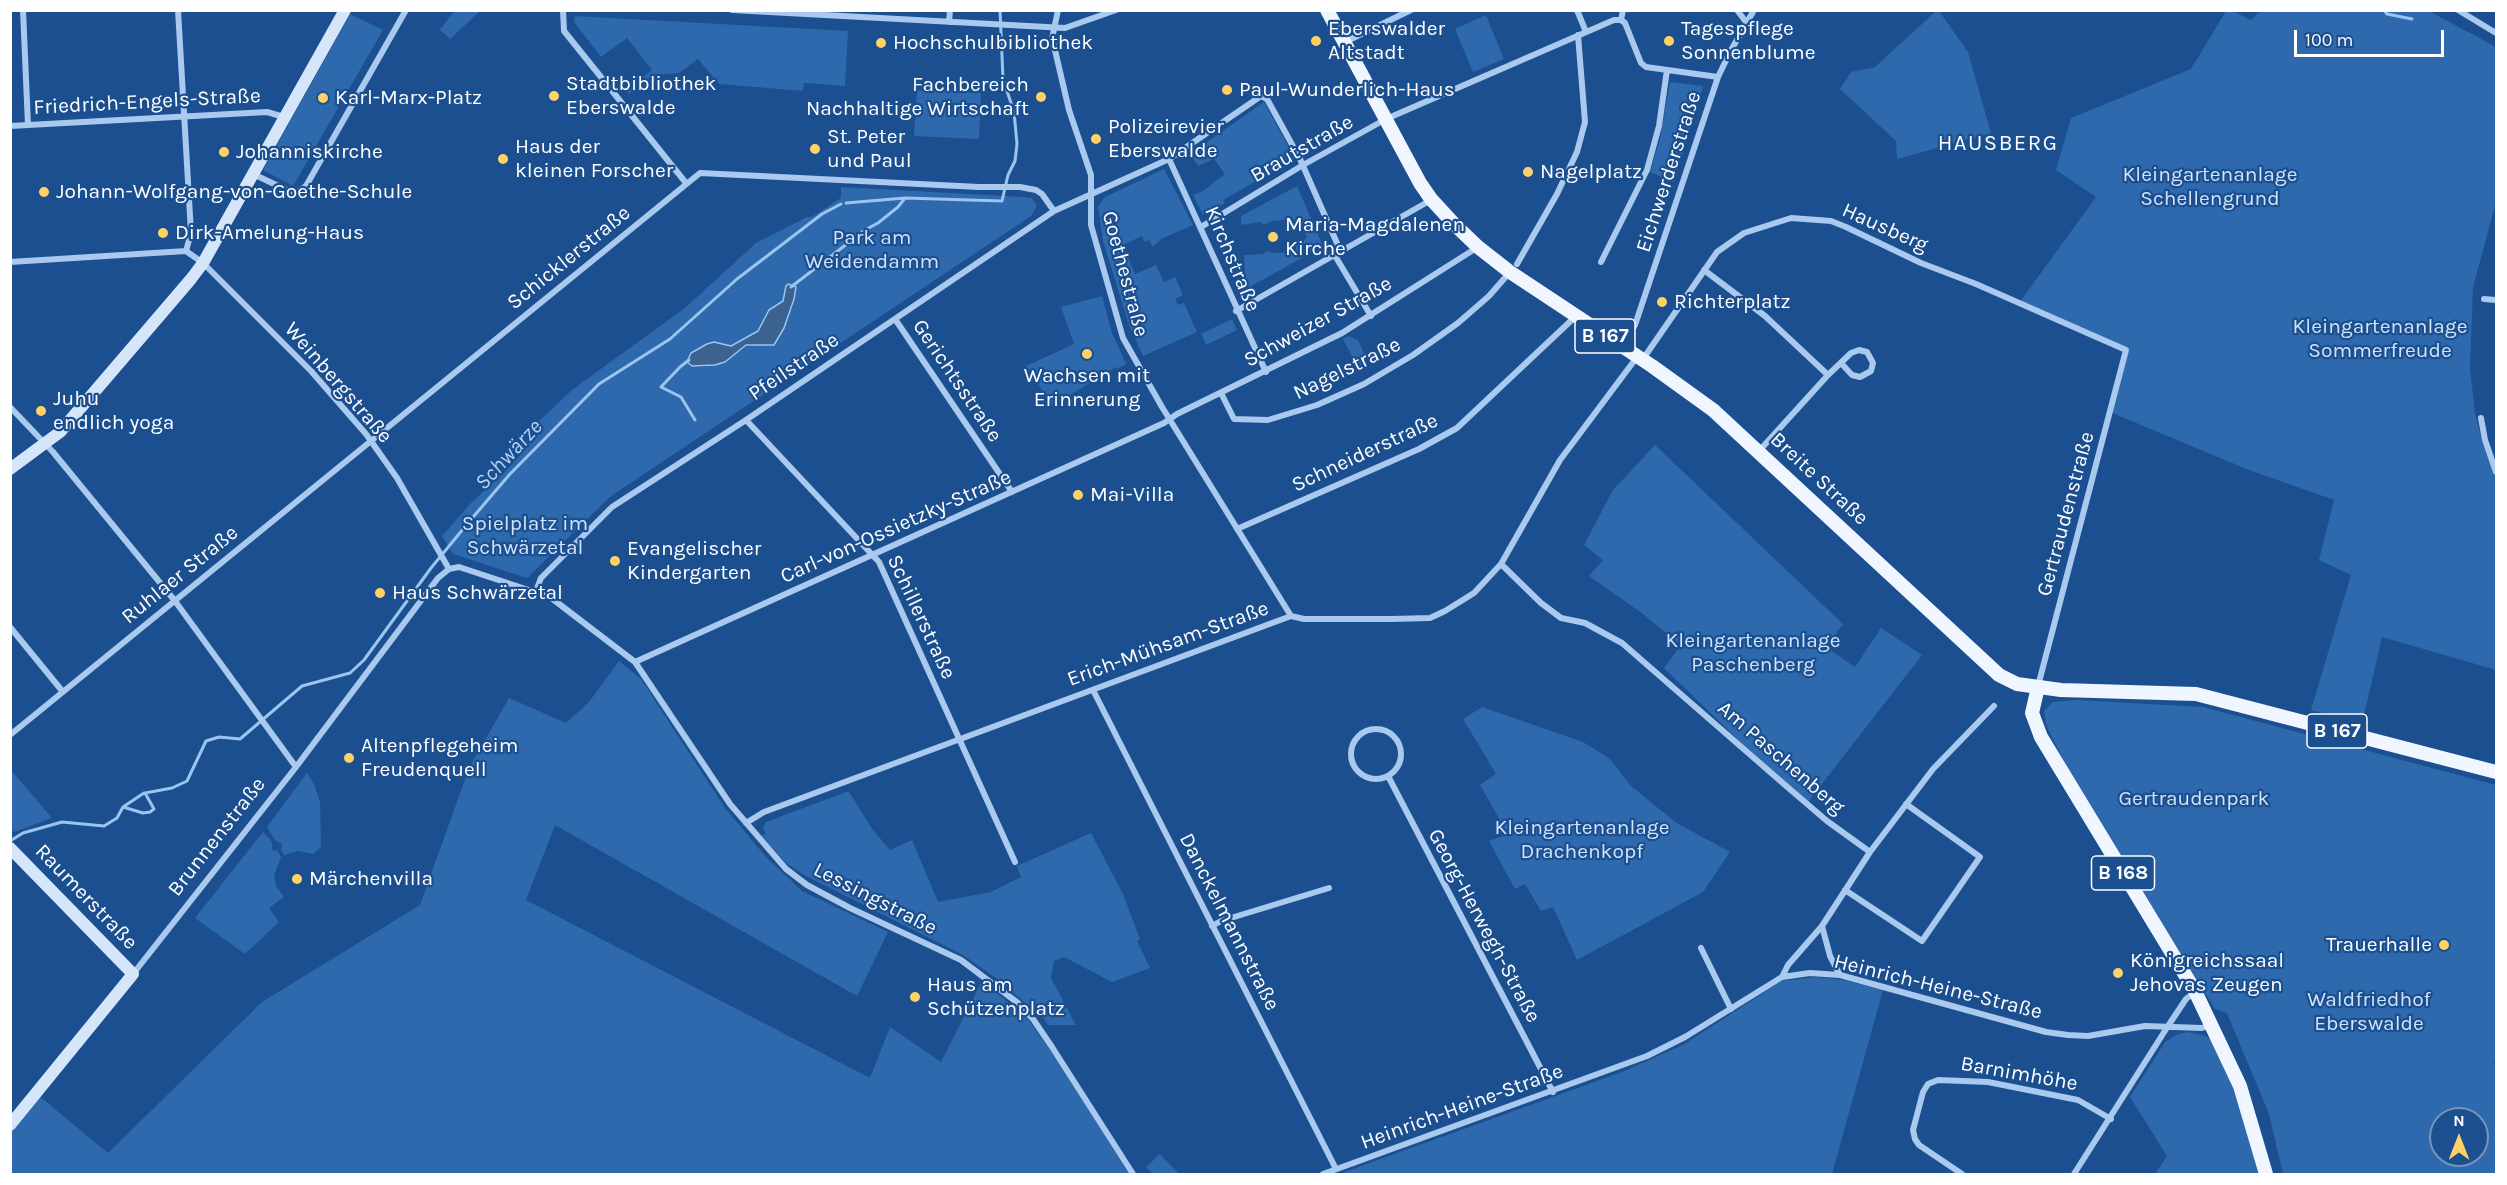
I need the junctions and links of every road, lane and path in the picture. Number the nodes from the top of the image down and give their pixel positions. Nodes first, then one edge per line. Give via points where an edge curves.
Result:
1 (23, 10) edge
2 (178, 10) edge
3 (345, 10) edge
4 (406, 10) edge
5 (563, 10) edge
6 (732, 10) edge
7 (950, 10) edge
8 (1058, 10) edge
9 (1116, 10) edge
10 (1327, 10) edge
11 (1411, 10) edge
12 (1577, 10) edge
13 (1623, 10) edge
14 (1737, 10) edge
15 (1754, 10) edge
16 (2458, 10) edge
17 (1621, 20) junction
18 (949, 22) junction
19 (1746, 22) junction
20 (1055, 28) junction
21 (1586, 32) junction
22 (2496, 33) edge
23 (1578, 35) junction
24 (1345, 42) junction
25 (1667, 70) junction
26 (1718, 77) junction
27 (184, 116) junction
28 (284, 117) junction
29 (1386, 119) junction
30 (28, 125) junction
31 (10, 126) edge
32 (1169, 159) junction
33 (1303, 165) junction
34 (252, 174) junction
35 (686, 183) junction
36 (1091, 195) junction
37 (1431, 200) junction
38 (1054, 211) junction
39 (1202, 227) junction
40 (1478, 247) junction
41 (186, 251) junction
42 (1337, 252) junction
43 (10, 262) edge
44 (1601, 262) dead end
45 (203, 263) junction
46 (1514, 268) junction
47 (1704, 270) junction
48 (2484, 299) dead end
49 (2496, 300) edge
50 (1236, 311) junction
51 (1371, 315) junction
52 (1575, 316) junction
53 (895, 319) junction
54 (1622, 346) junction
55 (2126, 350) joint
56 (1640, 358) junction
57 (1840, 363) junction
58 (1266, 372) junction
59 (1828, 375) junction
60 (1221, 393) junction
61 (10, 407) edge
62 (2481, 418) dead end
63 (1170, 419) junction
64 (746, 420) junction
65 (371, 441) junction
66 (45, 444) junction
67 (1759, 452) junction
68 (10, 469) edge
69 (2496, 472) edge
70 (1012, 492) junction
71 (1237, 530) junction
72 (874, 555) junction
73 (1501, 564) junction
74 (449, 569) junction
75 (536, 591) junction
76 (175, 601) junction
77 (1291, 616) junction
78 (10, 627) edge
79 (635, 662) junction
80 (2038, 687) junction
81 (1093, 690) junction
82 (63, 692) junction
83 (1994, 706) dead end
84 (10, 735) edge
85 (959, 739) junction
86 (296, 767) junction
87 (2496, 772) edge
88 (1388, 776) junction
89 (1906, 804) junction
90 (746, 823) junction
91 (10, 848) edge
92 (1870, 852) junction
93 (1015, 862) dead end
94 (1329, 888) dead end
95 (1845, 890) junction
96 (1212, 926) junction
97 (1822, 926) junction
98 (1701, 948) dead end
99 (133, 974) junction
100 (1840, 975) junction
101 (1782, 977) junction
102 (2195, 992) junction
103 (1731, 1009) junction
104 (2211, 1024) junction
105 (2168, 1026) junction
106 (1553, 1092) junction
107 (2111, 1119) junction
108 (10, 1125) edge
109 (1336, 1170) junction
110 (1133, 1174) edge
111 (1323, 1174) edge
112 (1962, 1174) edge
113 (2074, 1174) edge
114 (2266, 1174) edge

1 - 30 street
2 - 27 street
3 - 28 main road
4 - 34 street via 306,186 291,192
5 - 35 street via 564,31
6 - 18 street
7 - 18 street
8 - 20 street, Goethestraße
9 - 20 street via 1070,27
10 - 24 main road, Breite Straße / B 167
11 - 24 street
12 - 21 street
13 - 17 street
14 - 19 street
15 - 19 street, Eichwerderstraße
16 - 22 street
17 - 21 street, Brautstraße
17 - 25 street via 1641,63
18 - 20 street
19 - 26 street, Eichwerderstraße
20 - 36 street, Goethestraße via 1054,46 1069,110 1091,175
21 - 23 street, Brautstraße
23 - 29 street, Brautstraße
23 - 46 street, Nagelstraße via 1585,122 1577,152
24 - 29 main road, Breite Straße / B 167
25 - 26 street
25 - 44 street via 1647,170
26 - 54 street, Eichwerderstraße via 1635,325
27 - 28 street, Friedrich-Engels-Straße via 267,112
27 - 30 street, Friedrich-Engels-Straße
27 - 41 street via 191,232
28 - 34 main road
29 - 33 street, Brautstraße
29 - 37 main road, Breite Straße / B 167
30 - 31 street, Friedrich-Engels-Straße
32 - 33 street, Pfeilstraße via 1264,96
32 - 36 street, Pfeilstraße
32 - 39 street, Kirchstraße
33 - 39 street, Brautstraße
33 - 42 street
34 - 45 main road
35 - 38 street, Schicklerstraße via 706,171 1013,186 1036,190
35 - 65 street, Schicklerstraße
36 - 38 street, Pfeilstraße
36 - 63 street, Goethestraße via 1091,225 1123,338
37 - 40 main road, Breite Straße / B 167
37 - 42 street
38 - 53 street, Pfeilstraße
39 - 50 street, Kirchstraße
40 - 46 main road, Breite Straße / B 167
40 - 51 street, Schweizer Straße
41 - 43 street
41 - 45 street, Weinbergstraße
42 - 50 street
42 - 51 street
45 - 65 street, Weinbergstraße via 311,371
45 - 66 main road via 84,405
46 - 52 main road, Breite Straße / B 167
46 - 60 street, Nagelstraße via 1489,296 1413,355 1364,384 1317,405 1268,420 1234,419
47 - 55 street, Hausberg via 1717,252 1750,231 1791,218 1831,221
47 - 56 street, Hausberg
47 - 59 street via 1766,315
48 - 49 street
50 - 58 street, Kirchstraße
51 - 58 street, Schweizer Straße
52 - 54 main road, Breite Straße / B 167
52 - 71 street, Schneiderstraße via 1457,428 1419,449
53 - 64 street, Pfeilstraße
53 - 70 street, Gerichtsstraße
54 - 56 main road, Breite Straße / B 167
55 - 80 street, Gertraudenstraße
56 - 67 main road, Breite Straße / B 167 via 1698,398
56 - 73 street, Erich-Mühsam-Straße via 1560,460
57 - 57 street via 1859,350 1867,352 1873,363 1871,371 1860,377
57 - 59 street
58 - 60 street, Schweizer Straße
59 - 67 street
60 - 63 street, Schweizer Straße
61 - 66 street
62 - 69 street
63 - 70 street, Carl-von-Ossietzky-Straße
63 - 71 street, Goethestraße
64 - 72 street, Schillerstraße
64 - 75 street, Pfeilstraße via 612,507 542,578
65 - 74 street, Weinbergstraße
65 - 76 street, Ruhlaer Straße
66 - 68 main road
66 - 76 street
67 - 80 main road, Breite Straße / B 167 via 1999,675 2017,684
70 - 72 street, Carl-von-Ossietzky-Straße
71 - 77 street, Goethestraße
72 - 79 street, Carl-von-Ossietzky-Straße
72 - 85 street, Schillerstraße
73 - 77 street, Erich-Mühsam-Straße via 1474,593 1430,618
73 - 92 street, Am Paschenberg via 1561,618 1585,622 1622,643 1785,786
74 - 75 street, Lessingstraße via 459,567
74 - 86 street, Brunnenstraße via 438,578
75 - 79 street, Lessingstraße via 558,603
76 - 82 street, Ruhlaer Straße
76 - 86 street
77 - 81 street, Erich-Mühsam-Straße
78 - 82 street
79 - 90 street, Lessingstraße
80 - 87 main road, B 167 via 2196,694
80 - 102 main road, B 168 via 2032,712 2041,737
81 - 85 street, Erich-Mühsam-Straße
81 - 96 street, Danckelmannstraße
82 - 84 street, Ruhlaer Straße
83 - 89 street
85 - 90 street, Erich-Mühsam-Straße via 764,812
85 - 93 street, Schillerstraße
86 - 99 street, Brunnenstraße
88 - 88 street via 1399,763 1400,746 1389,733 1372,729 1364,732 1357,737 1351,753 1356,769 1371,778
88 - 106 street, Georg-Herwegh-Straße
89 - 92 street
89 - 95 street via 1980,857 1922,941
90 - 110 street, Lessingstraße via 771,854 807,885 961,960 1018,1003 1052,1047
91 - 99 main road, Raumerstraße
92 - 95 street
94 - 96 street
95 - 97 street
96 - 109 street, Danckelmannstraße
97 - 100 street
97 - 101 street
98 - 103 street
99 - 108 main road, Brunnenstraße
100 - 101 street, Heinrich-Heine-Straße via 1810,973
100 - 105 street, Heinrich-Heine-Straße via 2046,1032 2088,1036
101 - 103 street, Heinrich-Heine-Straße
102 - 104 main road, B 168
102 - 105 street
103 - 106 street, Heinrich-Heine-Straße via 1647,1056
104 - 105 street, Heinrich-Heine-Straße via 2202,1028
104 - 114 main road, B 168 via 2240,1086
105 - 107 street
106 - 109 street, Heinrich-Heine-Straße
107 - 112 street, Barnimhöhe via 2078,1100 1988,1082 1938,1080 1928,1084 1923,1092 1913,1130 1915,1139
107 - 113 street
109 - 111 street

